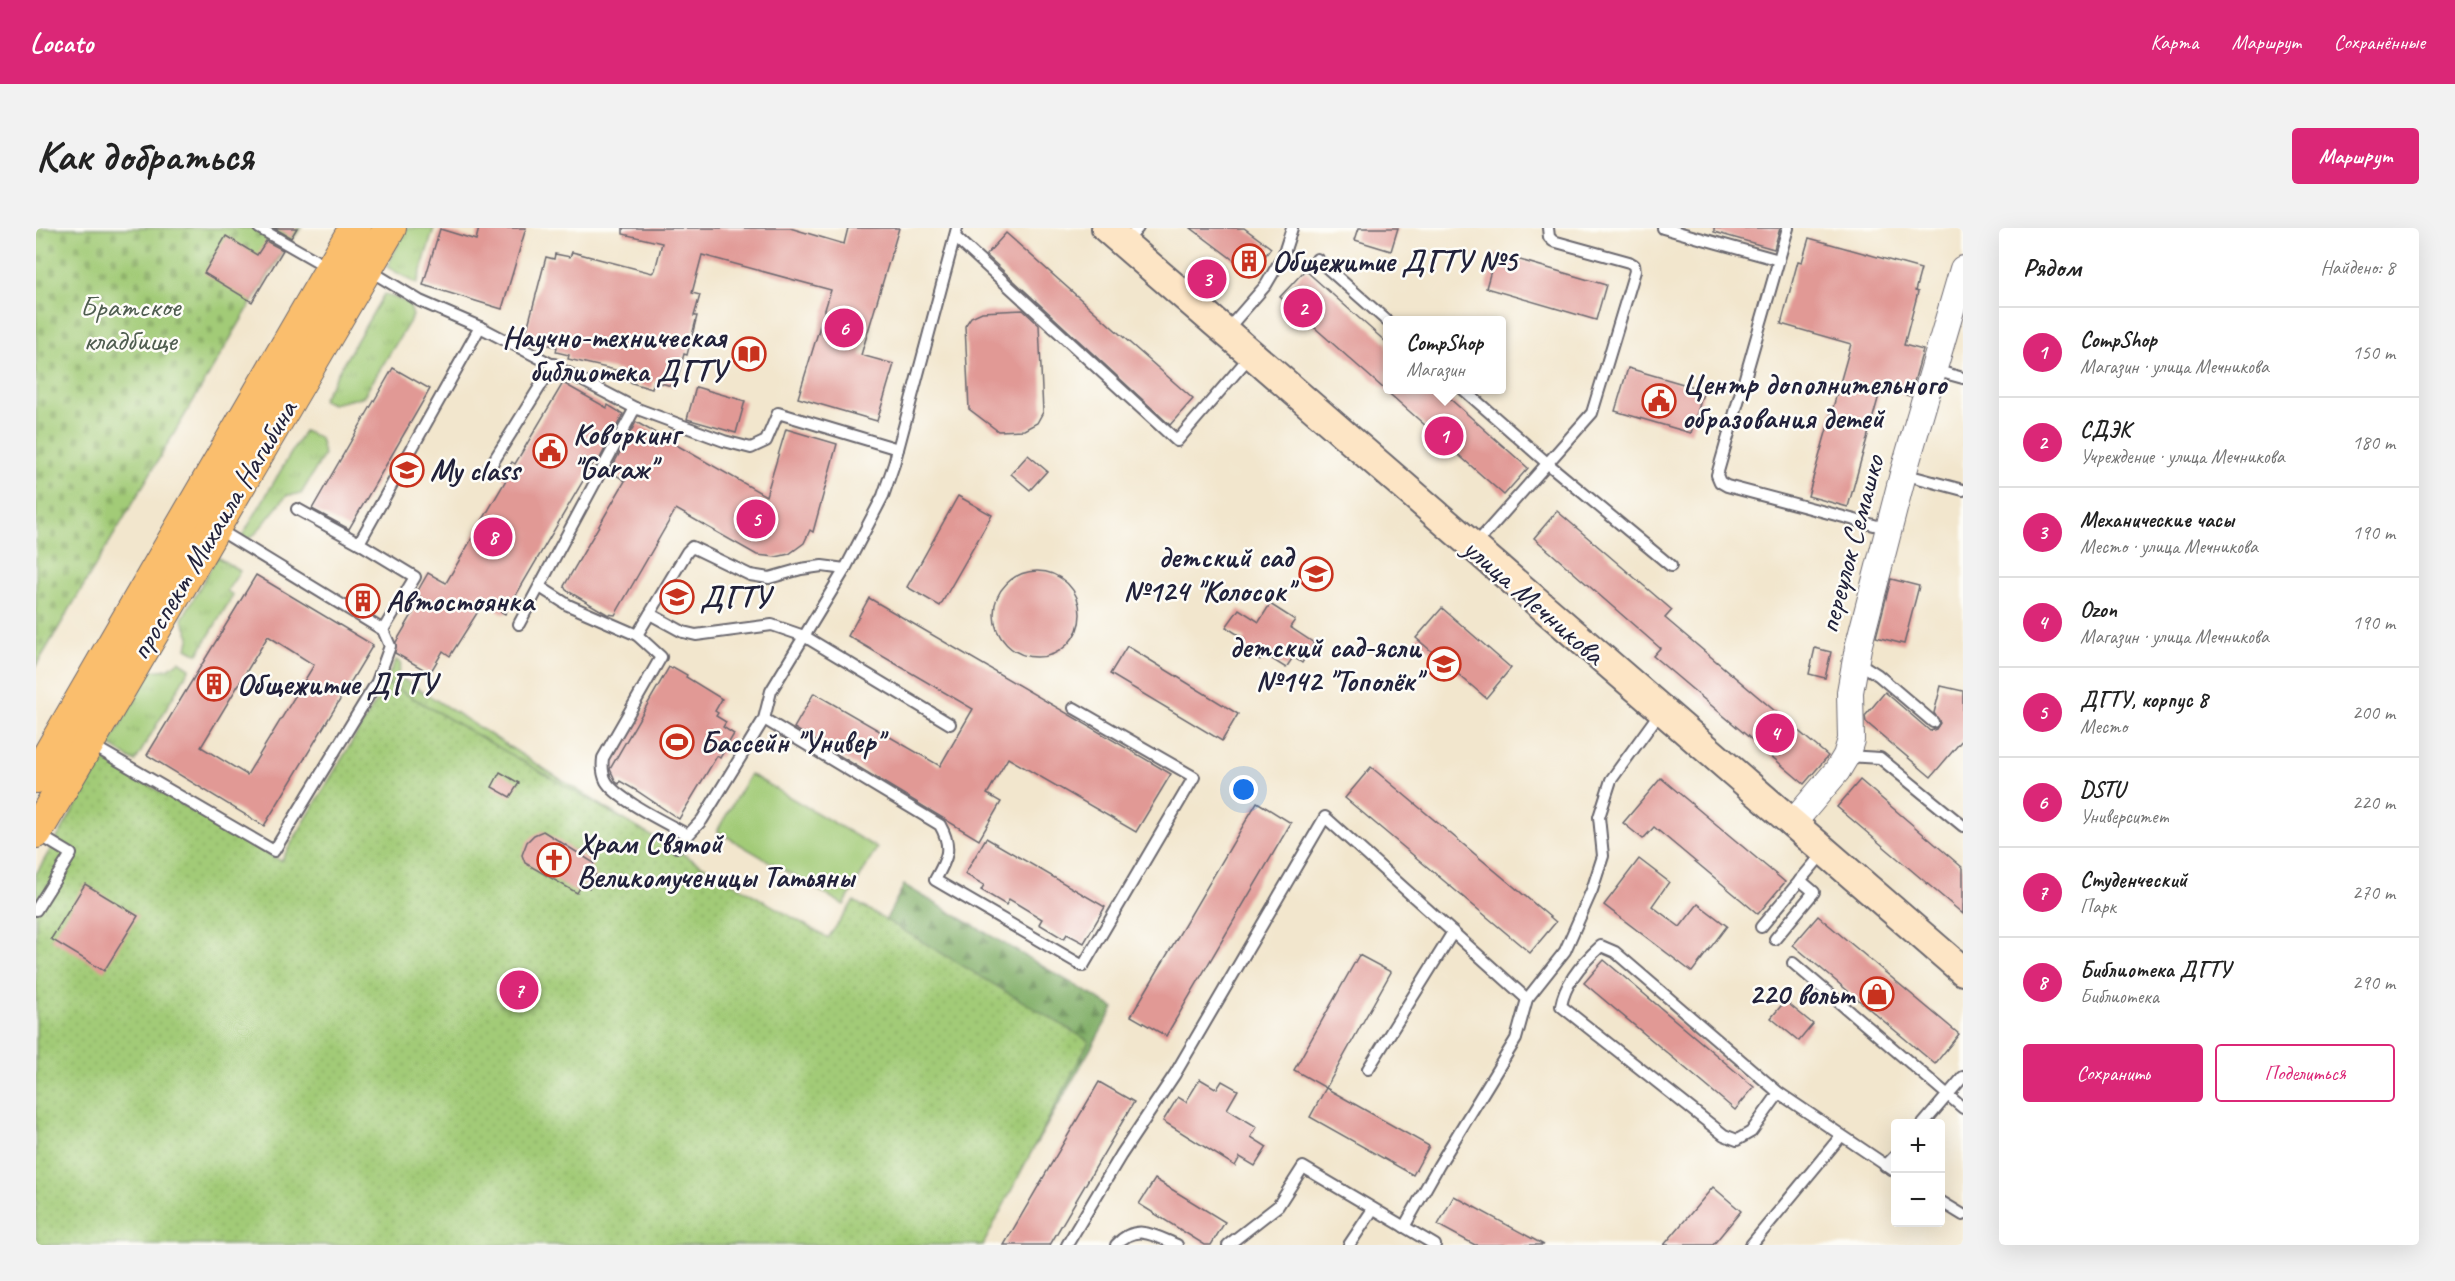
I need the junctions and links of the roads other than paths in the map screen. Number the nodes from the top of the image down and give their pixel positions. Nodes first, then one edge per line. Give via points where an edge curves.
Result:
1 (259, 228) edge
2 (355, 228) edge
3 (390, 228) edge
4 (1292, 228) edge
5 (1548, 228) edge
6 (1663, 228) edge
7 (1788, 228) edge
8 (956, 233) edge
9 (1123, 233) edge
10 (1317, 259) dead end
11 (1779, 260) junction
12 (367, 268) junction
13 (1963, 268) edge
14 (331, 269) junction
15 (1383, 317) edge
16 (480, 327) junction
17 (1225, 332) junction
18 (1251, 355) junction
19 (554, 364) junction
20 (1934, 370) junction
21 (1963, 378) edge
22 (1469, 394) edge
23 (635, 408) junction
24 (898, 449) junction
25 (1547, 463) junction
26 (488, 470) dead end
27 (1903, 474) junction
28 (1963, 490) edge
29 (297, 509) dead end
30 (215, 528) junction
31 (1889, 529) junction
32 (359, 543) junction
33 (1472, 547) junction
34 (1671, 566) dead end
35 (844, 568) junction
36 (540, 587) junction
37 (650, 614) junction
38 (519, 624) dead end
39 (382, 630) junction
40 (637, 635) junction
41 (804, 636) junction
42 (1856, 661) junction
43 (1074, 708) dead end
44 (1661, 711) junction
45 (764, 719) junction
46 (1933, 722) dead end
47 (950, 724) dead end
48 (88, 743) junction
49 (1846, 756) junction
50 (36, 777) edge
51 (1792, 824) junction
52 (1963, 826) edge
53 (36, 833) edge
54 (688, 835) junction
55 (677, 847) dead end
56 (1824, 851) junction
57 (1800, 880) junction
58 (36, 910) edge
59 (1761, 927) dead end
60 (1453, 932) junction
61 (1774, 939) dead end
62 (1793, 963) dead end
63 (1963, 971) edge
64 (1527, 999) junction
65 (1368, 1069) dead end
66 (1963, 1077) edge
67 (1779, 1093) junction
68 (1948, 1095) junction
69 (1963, 1108) edge
70 (1927, 1119) edge
71 (1841, 1136) junction
72 (1891, 1160) edge
73 (1886, 1166) junction
74 (1891, 1169) edge
75 (1945, 1204) edge
76 (1372, 1209) junction
77 (1963, 1215) edge
78 (1404, 1227) junction
79 (1067, 1245) edge
80 (1116, 1245) edge
81 (1177, 1245) edge
82 (1228, 1245) edge
83 (1349, 1245) edge
84 (1435, 1245) edge
85 (1750, 1245) edge

1 - 14 lane
2 - 14 main road, проспект Михаила Нагибина
3 - 12 main road, проспект Михаила Нагибина
4 - 17 lane via 1283,256 1266,285
5 - 25 lane via 1553,241 1629,262 1635,271 1592,413
6 - 11 lane
7 - 11 lane
8 - 18 lane via 1177,441
8 - 24 lane
9 - 17 main road, улица Мечникова
10 - 15 lane
11 - 31 lane via 1717,475 1726,486
12 - 16 lane via 420,301
12 - 30 main road, проспект Михаила Нагибина
13 - 20 street, переулок Семашко
14 - 50 main road, проспект Михаила Нагибина
16 - 19 lane
16 - 32 lane
17 - 18 main road, улица Мечникова
18 - 33 main road, улица Мечникова
19 - 23 lane
19 - 26 lane
20 - 21 lane
20 - 27 street, переулок Семашко
22 - 25 lane
23 - 24 lane via 751,448 766,441 778,414
23 - 36 lane
24 - 35 lane via 883,496
25 - 33 lane
25 - 34 lane
27 - 28 lane
27 - 31 street, переулок Семашко
29 - 32 lane
30 - 39 lane
30 - 48 main road, проспект Михаила Нагибина
31 - 42 street, переулок Семашко
32 - 39 lane via 415,577
33 - 44 main road, улица Мечникова
35 - 37 lane via 822,566 759,577 692,547
35 - 41 lane
36 - 38 lane
36 - 40 lane via 568,605
37 - 40 lane
37 - 41 lane via 696,635 772,625
39 - 48 lane via 390,646 377,682 274,851
40 - 54 lane via 661,657 601,768 616,793
41 - 45 lane via 771,691
41 - 47 lane
42 - 46 lane
42 - 49 street, переулок Семашко via 1850,692 1851,740
43 - 45 lane via 1194,777 1083,966 935,880 946,859 948,839 940,825
44 - 51 main road, улица Мечникова
44 - 64 lane via 1611,780 1599,817 1603,856 1592,890 1565,951
45 - 54 lane via 702,820
48 - 53 main road, проспект Михаила Нагибина
49 - 51 street, переулок Семашко
49 - 52 lane via 1880,758
51 - 56 main road, улица Мечникова
53 - 58 lane via 71,854
54 - 55 lane
56 - 57 lane
56 - 63 main road, улица Мечникова
57 - 59 lane
57 - 61 lane via 1814,892
60 - 64 lane
60 - 65 lane
60 - 79 lane via 1325,817 1176,1074
62 - 68 lane
64 - 78 lane via 1516,1039
66 - 68 lane
67 - 67 lane via 1616,952 1601,946 1589,956 1563,994 1561,1006 1724,1135 1737,1140 1751,1132
67 - 71 lane
68 - 69 lane
68 - 70 lane
71 - 73 lane
71 - 85 lane
72 - 73 lane
73 - 74 lane
75 - 77 lane
76 - 78 lane
76 - 82 lane via 1303,1167 1278,1206
76 - 83 lane
78 - 84 lane
80 - 81 lane via 1130,1233 1148,1232

